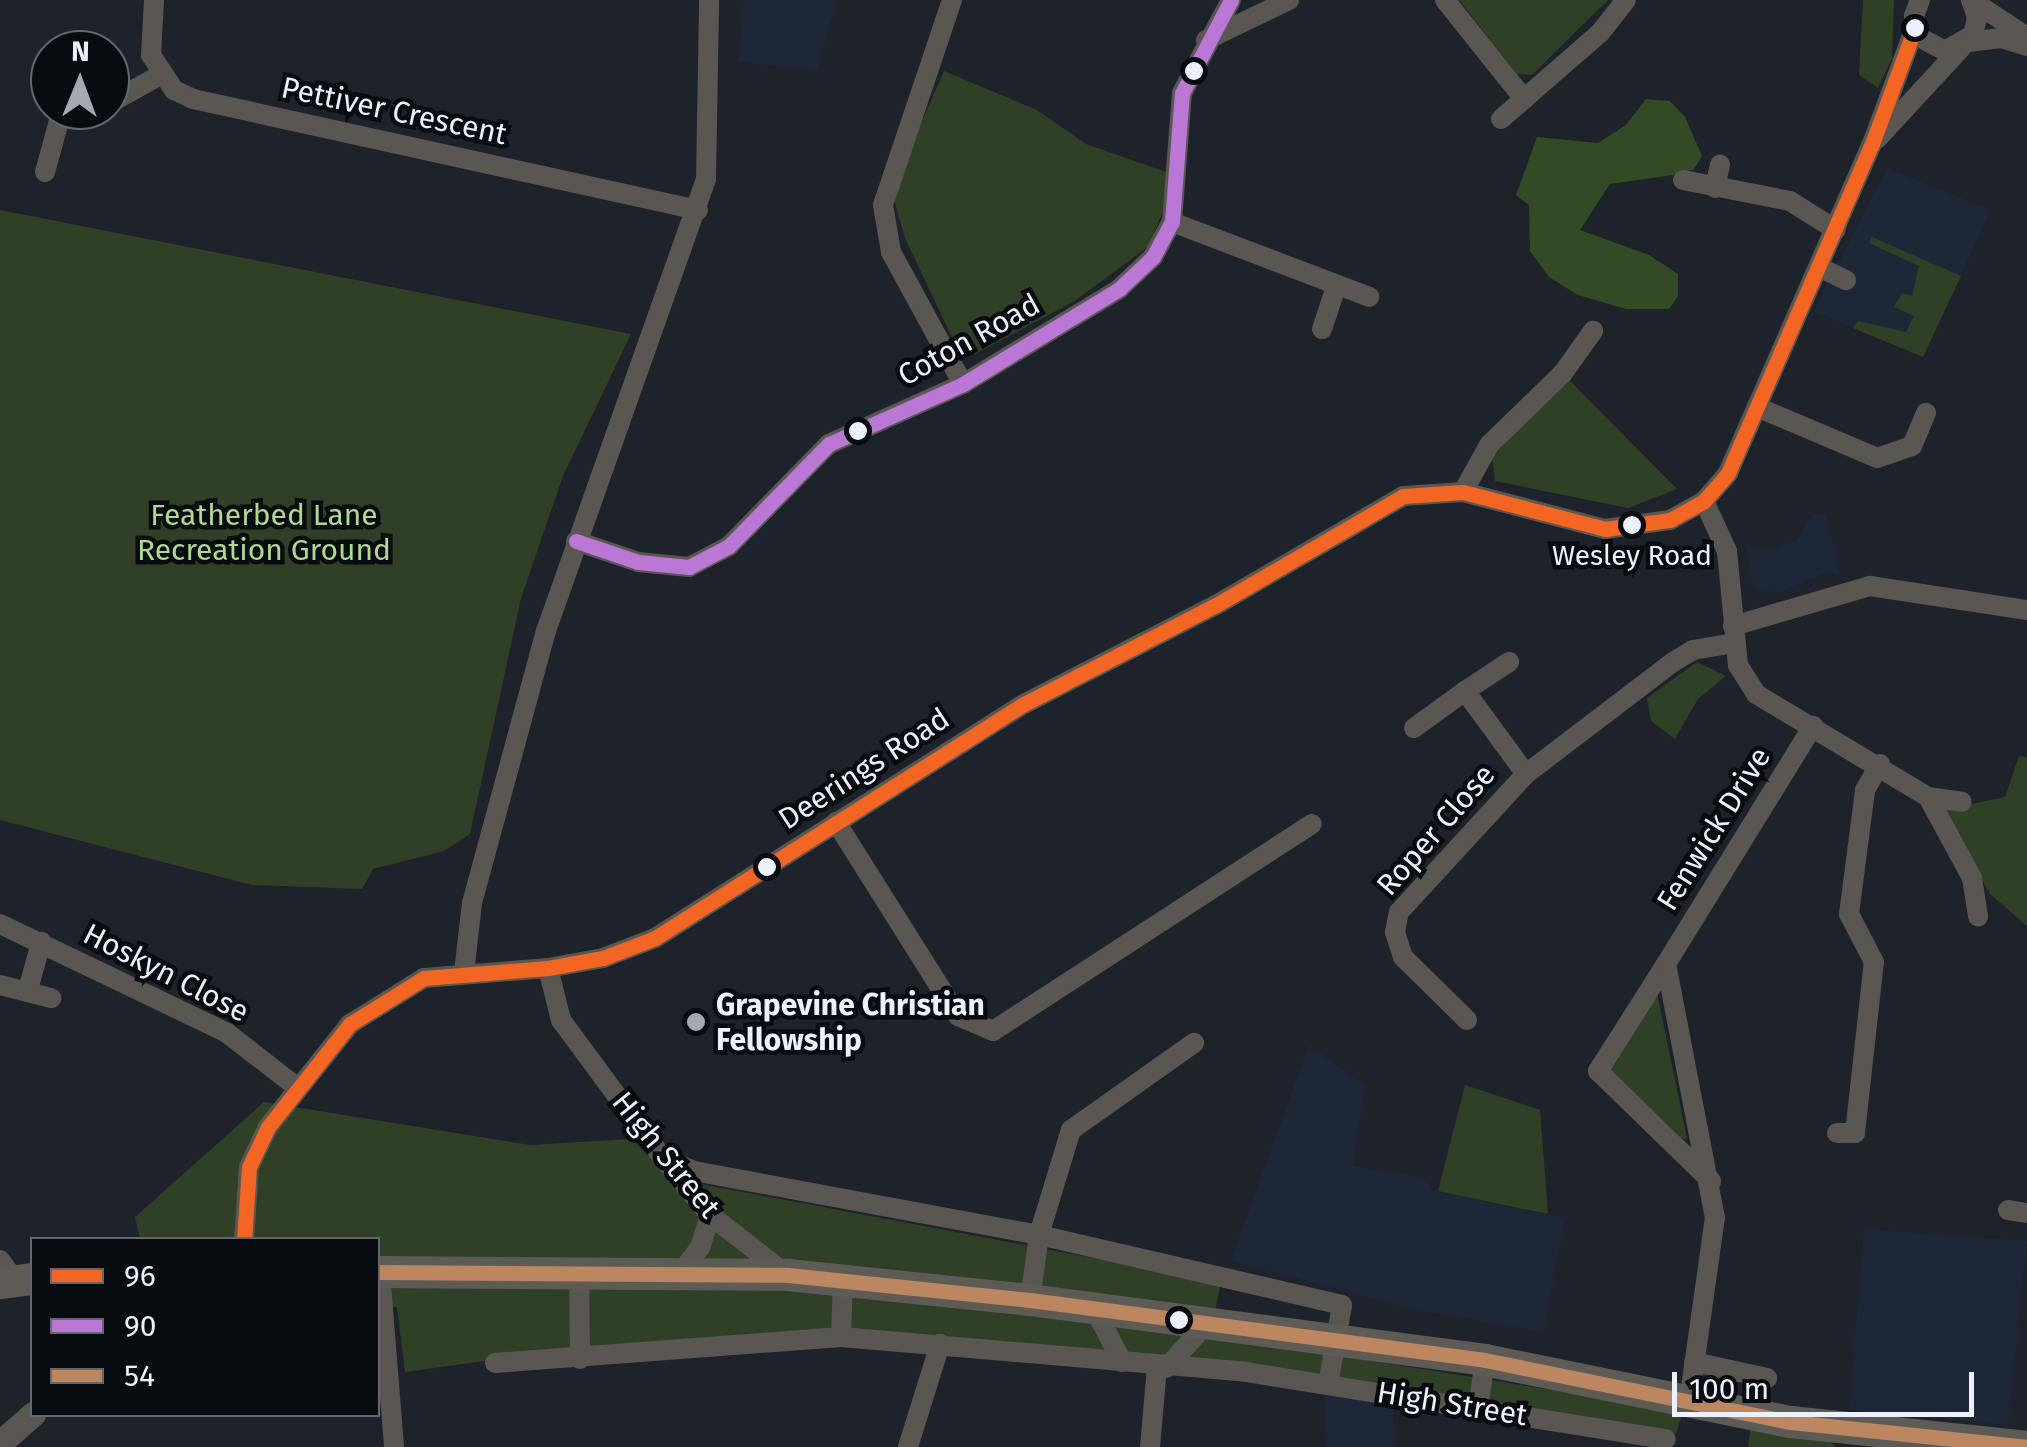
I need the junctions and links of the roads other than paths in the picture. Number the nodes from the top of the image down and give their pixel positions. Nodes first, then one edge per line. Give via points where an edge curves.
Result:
1 (154, 0) edge
2 (708, 0) edge
3 (952, 0) edge
4 (1231, 0) edge
5 (1289, 0) edge
6 (1445, 0) edge
7 (1626, 0) edge
8 (1971, 0) edge
9 (1915, 11) edge
10 (2027, 36) edge
11 (1204, 41) junction
12 (1966, 44) junction
13 (2027, 46) edge
14 (162, 74) junction
15 (130, 92) edge
16 (1524, 98) junction
17 (1502, 119) dead end
18 (57, 130) edge
19 (1872, 144) junction
20 (1720, 165) dead end
21 (45, 172) dead end
22 (1683, 180) dead end
23 (1715, 188) junction
24 (698, 210) junction
25 (1172, 222) junction
26 (1836, 230) junction
27 (1819, 268) junction
28 (1846, 280) dead end
29 (1336, 287) junction
30 (1368, 297) dead end
31 (1322, 329) dead end
32 (1593, 331) dead end
33 (964, 384) junction
34 (1756, 407) junction
35 (1926, 413) dead end
36 (1463, 492) junction
37 (1704, 500) junction
38 (576, 540) junction
39 (2027, 610) edge
40 (1734, 635) junction
41 (1509, 662) dead end
42 (1466, 691) junction
43 (1814, 726) junction
44 (1414, 728) dead end
45 (1880, 764) junction
46 (1526, 774) junction
47 (1928, 797) junction
48 (1962, 802) dead end
49 (836, 822) junction
50 (1312, 824) dead end
51 (1978, 917) dead end
52 (0, 924) edge
53 (42, 942) junction
54 (1666, 964) junction
55 (548, 968) junction
56 (464, 972) junction
57 (0, 985) edge
58 (28, 990) junction
59 (50, 998) dead end
60 (1466, 1020) dead end
61 (1194, 1043) dead end
62 (298, 1088) junction
63 (1837, 1133) dead end
64 (662, 1157) junction
65 (1712, 1181) junction
66 (710, 1215) junction
67 (1039, 1235) junction
68 (244, 1237) edge
69 (578, 1271) junction
70 (380, 1272) edge
71 (681, 1272) junction
72 (788, 1275) junction
73 (842, 1280) junction
74 (380, 1284) edge
75 (1030, 1300) junction
76 (1094, 1308) junction
77 (1209, 1321) junction
78 (841, 1337) junction
79 (1333, 1338) junction
80 (940, 1344) junction
81 (580, 1359) junction
82 (1485, 1360) junction
83 (1122, 1362) junction
84 (1694, 1362) junction
85 (495, 1363) dead end
86 (1162, 1367) junction
87 (1767, 1378) dead end
88 (1328, 1384) junction
89 (1689, 1402) junction
90 (1478, 1408) junction
91 (30, 1417) edge
92 (1666, 1438) dead end
93 (1860, 1439) edge
94 (0, 1443) edge
95 (394, 1447) edge
96 (908, 1447) edge
97 (1150, 1447) edge
98 (2027, 1447) edge

1 - 14 street via 151,55
2 - 24 street via 709,146
3 - 33 street via 882,205 891,252
4 - 11 street
5 - 11 street
6 - 16 street
7 - 16 street via 1600,33
8 - 10 street
8 - 12 street via 1977,17
9 - 12 street via 1935,49
9 - 19 street
11 - 25 street via 1176,122
12 - 13 street via 2002,38
12 - 19 street
14 - 15 street
14 - 24 street, Pettiver Crescent via 193,99
16 - 17 street
18 - 21 street
19 - 26 street
20 - 23 street
22 - 23 street
23 - 26 street via 1790,200
24 - 38 street
25 - 29 street
25 - 33 street, Coton Road via 1153,257 1118,289
26 - 27 street
27 - 28 street
27 - 34 street
29 - 30 street
29 - 31 street
32 - 36 street via 1563,373 1489,445
33 - 38 street, Coton Road via 828,444 729,546 689,567 638,562
34 - 35 street via 1877,458 1912,446
34 - 37 street via 1728,474
36 - 37 street, Deerings Road via 1605,529 1670,520
36 - 49 street, Deerings Road via 1403,496 1216,605 1024,704
37 - 40 street via 1726,550
38 - 56 street via 472,903
39 - 40 street, Roper Close via 1870,586
40 - 43 street via 1738,665 1756,694
40 - 46 street, Roper Close via 1673,662
41 - 42 street
42 - 44 street
42 - 46 street, Roper Close
43 - 45 street
43 - 54 street, Fenwick Drive
45 - 47 street
45 - 63 street via 1865,790 1849,914 1874,962 1855,1133
46 - 60 street, Roper Close via 1415,892 1395,923 1404,957
47 - 48 street
47 - 51 street via 1972,878
49 - 50 street via 958,1016 993,1031
49 - 55 street, Deerings Road via 655,938
52 - 53 street, Hoskyn Close
53 - 58 street
53 - 62 street, Hoskyn Close via 227,1034
54 - 65 street
54 - 65 street, Fenwick Drive via 1598,1071
55 - 56 street, Deerings Road
55 - 64 street, High Street via 561,1020
56 - 62 street, Deerings Road via 424,978 386,998 350,1024
57 - 58 street
58 - 59 street
61 - 67 street via 1072,1130
62 - 68 street, Deerings Road via 249,1166
64 - 66 street, High Street
64 - 67 street via 694,1170
65 - 84 street via 1715,1218
66 - 71 street via 700,1248
66 - 72 street, High Street
67 - 75 street
67 - 79 street via 1342,1304
69 - 70 highway
69 - 71 highway
69 - 81 street
71 - 72 highway
72 - 73 highway, High Street
73 - 75 highway, High Street
73 - 78 street
74 - 95 street
75 - 76 highway, High Street
76 - 77 highway, High Street
76 - 83 street
77 - 79 highway, High Street
77 - 86 street
78 - 80 street, High Street
78 - 81 street, High Street
79 - 82 highway, High Street
79 - 88 street
80 - 83 street, High Street
80 - 96 street
81 - 85 street, High Street
82 - 89 highway, High Street
82 - 90 street
83 - 86 street, High Street
84 - 87 street
84 - 89 street
86 - 88 street, High Street
86 - 97 street
88 - 90 street, High Street
89 - 93 highway, High Street
90 - 92 street, High Street via 1600,1418
91 - 94 street
93 - 98 highway, High Street

